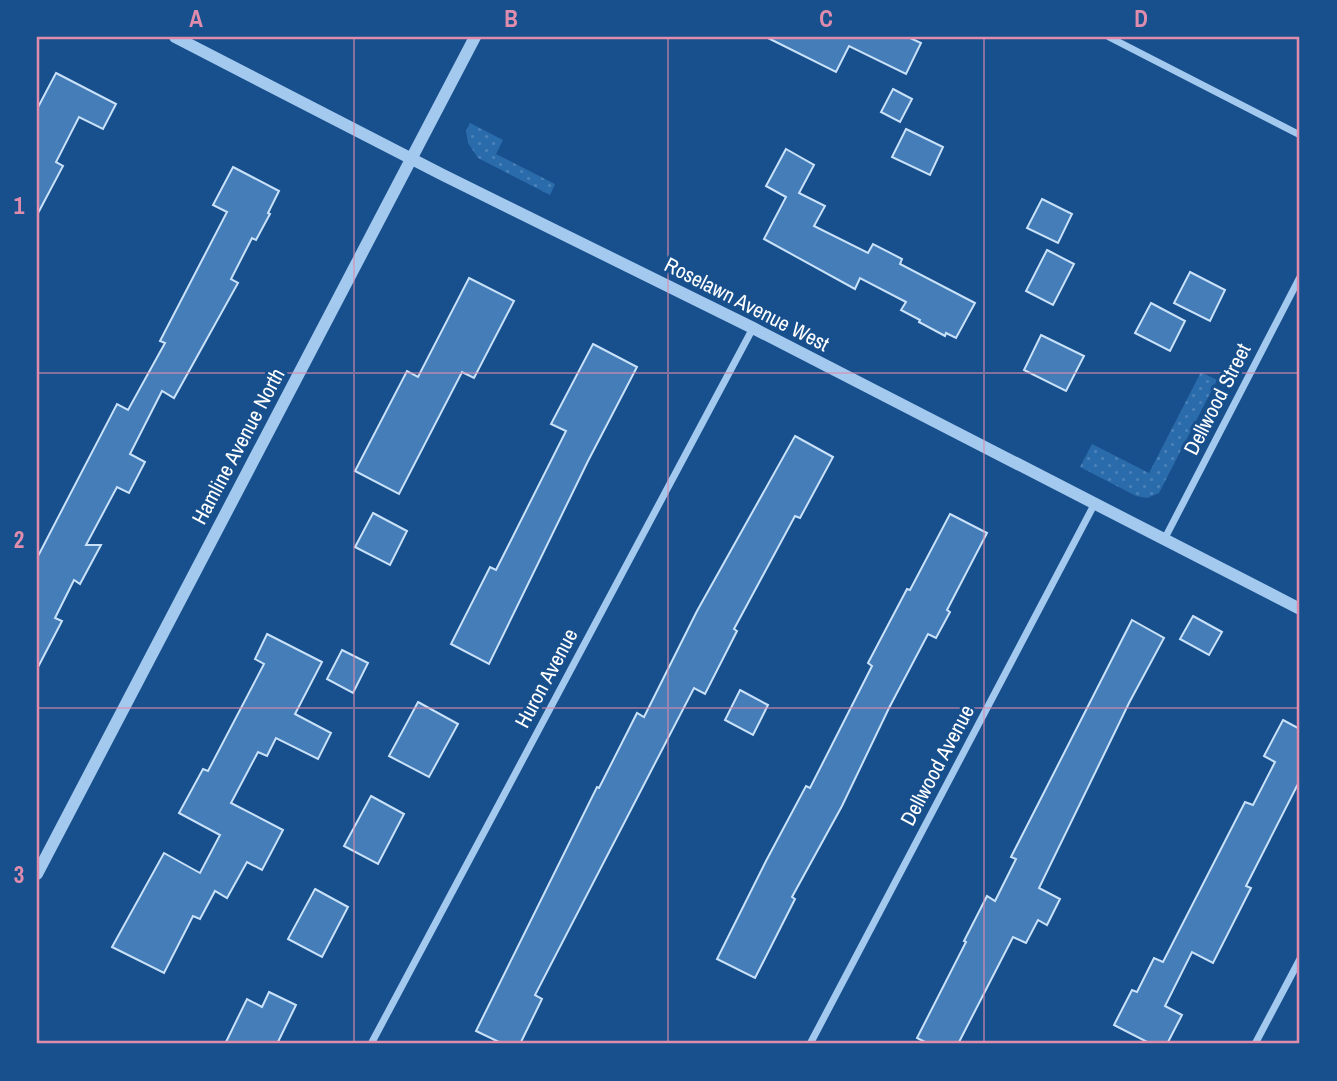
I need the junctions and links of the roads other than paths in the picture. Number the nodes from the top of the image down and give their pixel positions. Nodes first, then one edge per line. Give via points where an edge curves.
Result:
1 (175, 37) edge
2 (475, 37) edge
3 (1109, 37) edge
4 (1300, 135) edge
5 (410, 158) junction
6 (1300, 277) edge
7 (753, 328) junction
8 (1096, 502) junction
9 (1165, 538) junction
10 (1300, 609) edge
11 (37, 874) edge
12 (1300, 959) edge
13 (371, 1044) edge
14 (810, 1044) edge
15 (1255, 1044) edge

1 - 5 street, Roselawn Avenue West
2 - 5 street, Hamline Avenue North
3 - 4 street
5 - 7 street, Roselawn Avenue West
5 - 11 street, Hamline Avenue North
6 - 9 street, Dellwood Street
7 - 8 street, Roselawn Avenue West
7 - 13 street, Huron Avenue
8 - 9 street, Roselawn Avenue West
8 - 14 street, Dellwood Avenue
9 - 10 street, Roselawn Avenue West
12 - 15 street

